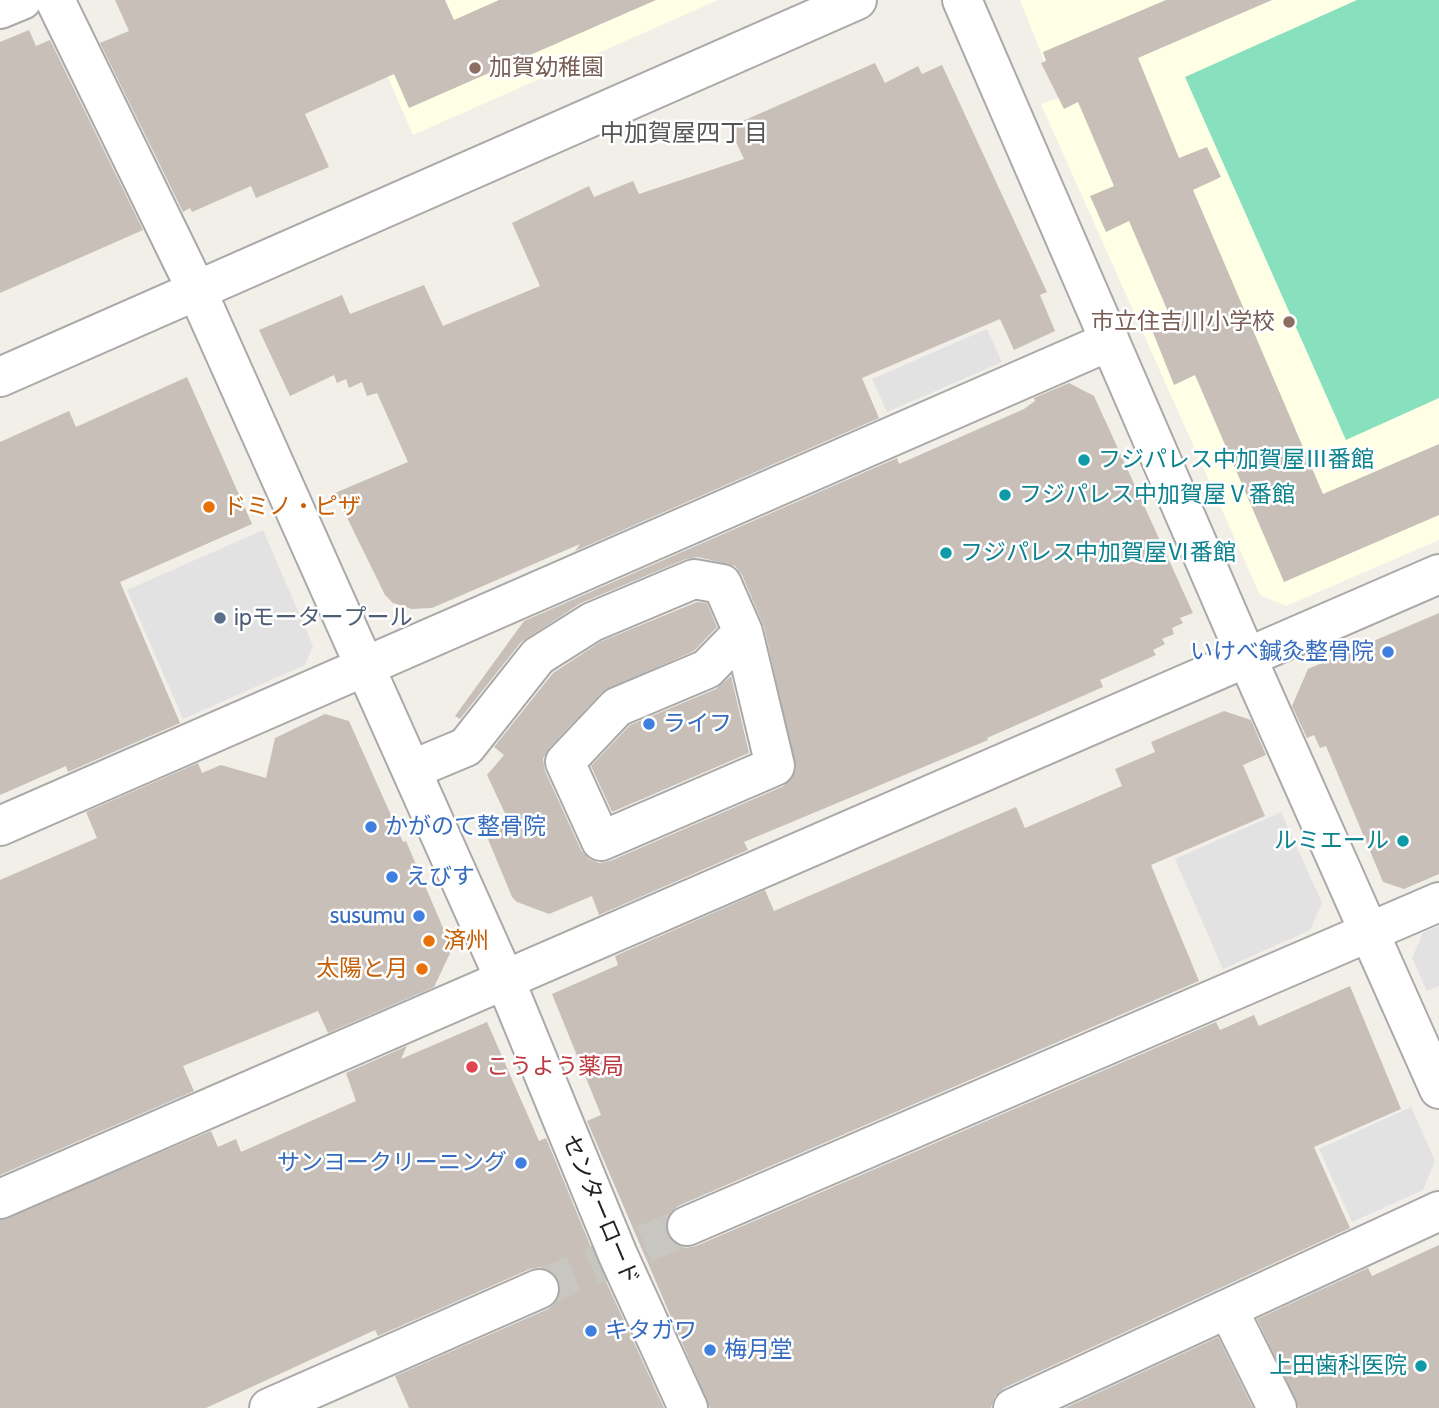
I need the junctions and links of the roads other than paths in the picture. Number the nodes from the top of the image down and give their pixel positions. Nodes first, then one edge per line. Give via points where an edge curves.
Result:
1 (22, 0) edge
2 (55, 0) edge
3 (857, 0) edge
4 (962, 0) edge
5 (0, 9) edge
6 (197, 291) junction
7 (1110, 341) junction
8 (0, 377) edge
9 (1439, 574) edge
10 (743, 632) junction
11 (1247, 657) junction
12 (365, 668) junction
13 (411, 770) junction
14 (0, 826) edge
15 (1439, 902) edge
16 (1369, 931) junction
17 (510, 995) junction
18 (1439, 1088) edge
19 (0, 1199) edge
20 (1439, 1211) edge
21 (687, 1226) tunnel mouth
22 (539, 1289) tunnel mouth
23 (1228, 1309) junction
24 (269, 1408) edge
25 (688, 1408) edge
26 (1013, 1408) edge
27 (1277, 1408) edge

1 - 5 street
2 - 6 street, センターロード
3 - 6 street
4 - 7 street
6 - 8 street
6 - 12 street, センターロード
7 - 11 street
7 - 12 street
9 - 11 street
10 - 10 street via 775,766 601,841 565,762 617,707 707,669
10 - 13 street via 722,584 694,579 592,622 538,656 466,747
11 - 16 street
11 - 17 street
12 - 13 street, センターロード
12 - 14 street
13 - 17 street, センターロード
15 - 16 street
16 - 18 street
16 - 21 street
17 - 19 street
17 - 25 street, センターロード via 618,1255
20 - 23 street
22 - 24 street
23 - 26 street
23 - 27 street

